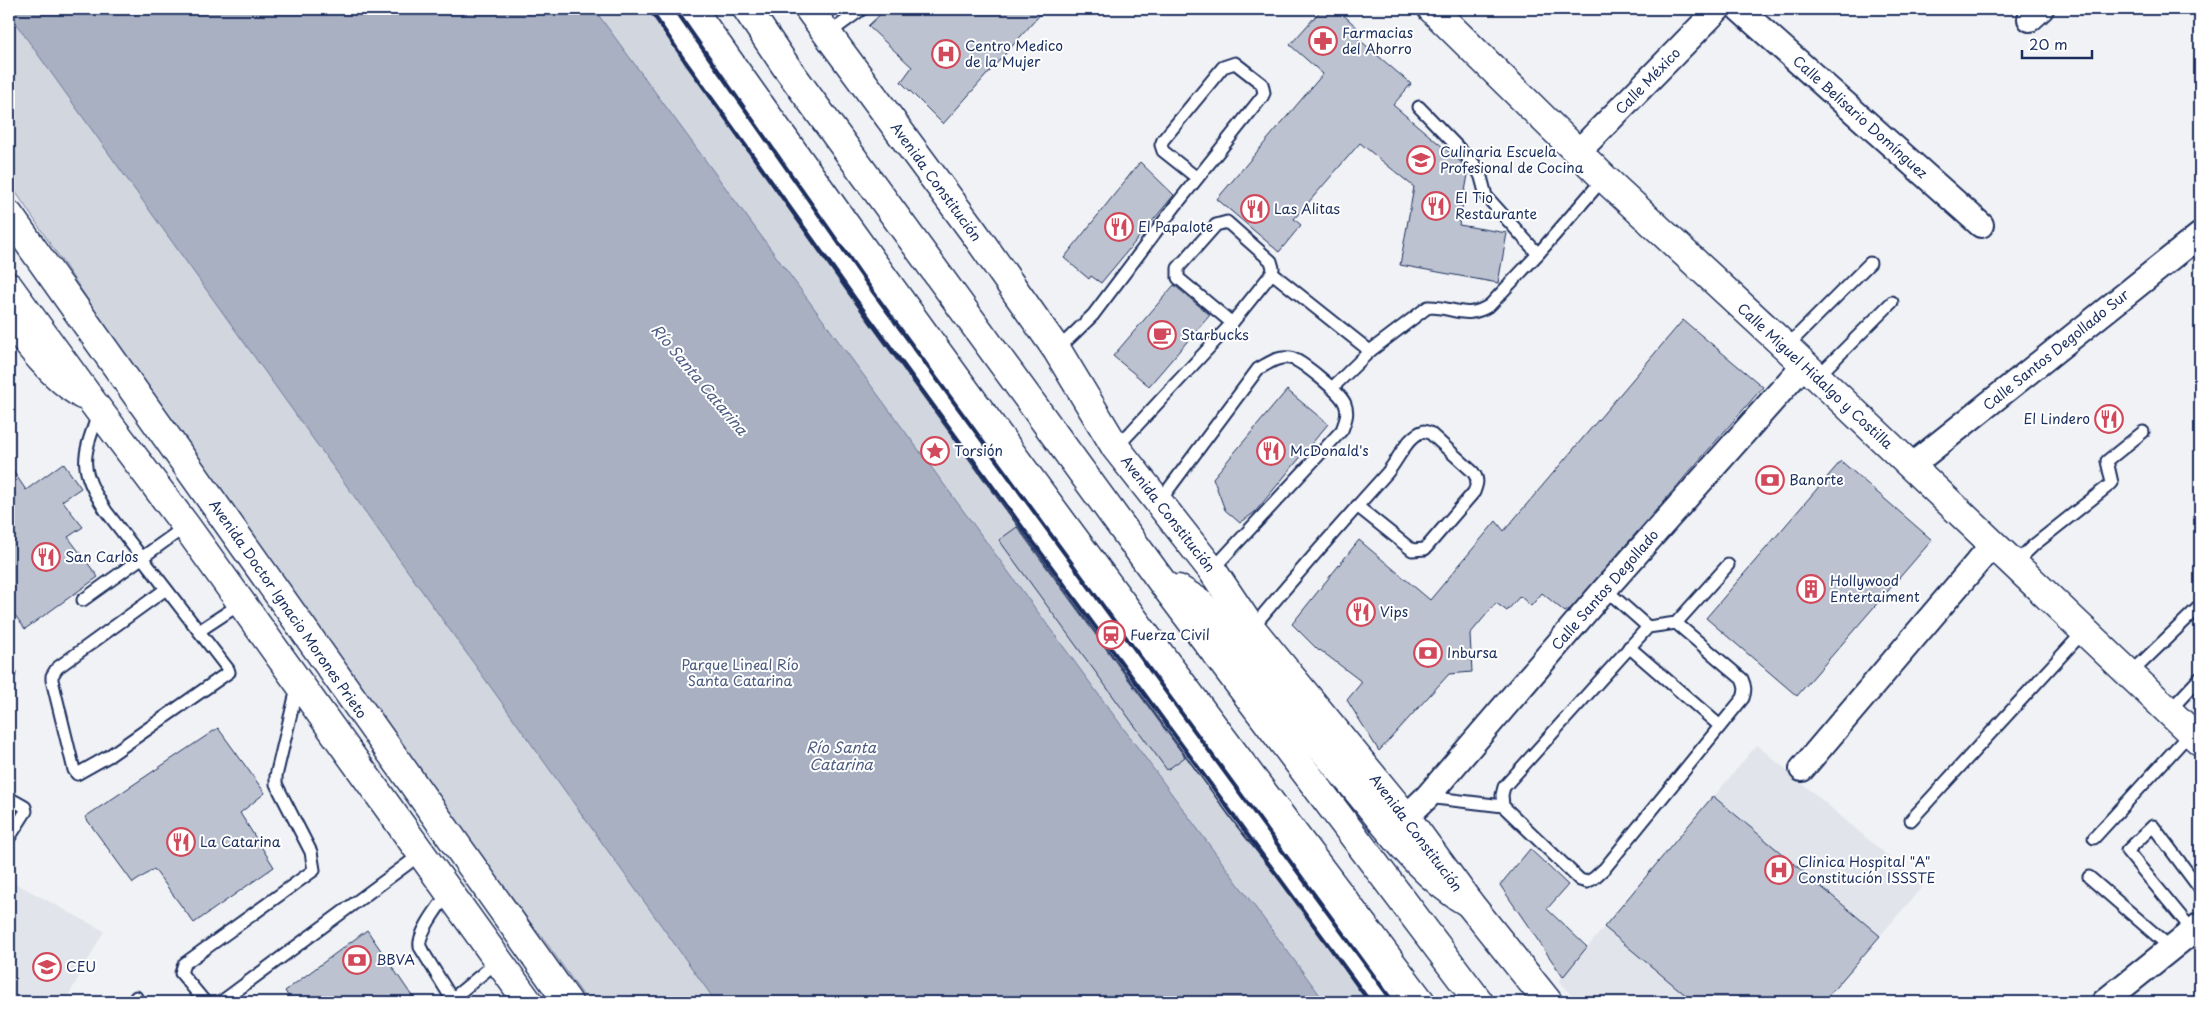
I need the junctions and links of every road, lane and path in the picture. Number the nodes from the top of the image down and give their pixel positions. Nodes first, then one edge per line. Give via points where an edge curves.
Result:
1 (666, 9) edge
2 (692, 9) edge
3 (747, 9) edge
4 (809, 9) edge
5 (862, 9) edge
6 (1432, 9) edge
7 (1718, 9) edge
8 (1739, 9) edge
9 (828, 34) junction
10 (1419, 107) dead end
11 (1578, 152) junction
12 (1198, 178) junction
13 (1604, 178) junction
14 (9, 215) edge
15 (1980, 225) dead end
16 (2200, 235) edge
17 (1538, 254) junction
18 (1870, 263) dead end
19 (1272, 272) junction
20 (9, 287) edge
21 (1892, 302) dead end
22 (9, 319) edge
23 (1232, 322) junction
24 (1057, 350) junction
25 (1370, 351) junction
26 (1803, 363) junction
27 (1332, 388) junction
28 (95, 406) junction
29 (2143, 432) dead end
30 (1116, 448) junction
31 (1911, 466) junction
32 (1158, 503) junction
33 (1357, 506) junction
34 (186, 526) junction
35 (1993, 544) junction
36 (142, 557) junction
37 (2014, 564) junction
38 (1728, 565) dead end
39 (1212, 570) junction
40 (1162, 582) junction
41 (166, 589) junction
42 (1605, 589) junction
43 (83, 600) dead end
44 (240, 604) junction
45 (2200, 606) edge
46 (1676, 623) junction
47 (1648, 627) junction
48 (1251, 628) junction
49 (2084, 631) junction
50 (199, 632) junction
51 (1629, 647) junction
52 (2130, 674) junction
53 (2200, 678) edge
54 (298, 683) junction
55 (2169, 711) junction
56 (1720, 726) junction
57 (2196, 737) edge
58 (1802, 769) dead end
59 (1427, 797) junction
60 (9, 798) edge
61 (1503, 806) junction
62 (1406, 817) junction
63 (1911, 820) dead end
64 (9, 838) edge
65 (2094, 838) dead end
66 (421, 854) junction
67 (2089, 877) dead end
68 (2200, 889) edge
69 (449, 892) junction
70 (1469, 903) junction
71 (2197, 928) edge
72 (2171, 948) junction
73 (498, 961) junction
74 (523, 1000) edge
75 (205, 1002) edge
76 (221, 1002) edge
77 (568, 1002) edge
78 (1386, 1002) edge
79 (1420, 1002) edge
80 (1479, 1002) edge
81 (1548, 1002) edge
82 (2104, 1002) edge

1 - 78 main road via 862,287
2 - 79 main road via 840,219 1168,668
3 - 40 main road
4 - 9 main road, Avenida Constitución
5 - 9 lane
6 - 11 main road, Calle Miguel Hidalgo y Costilla
7 - 11 street, Calle México
8 - 15 street, Calle Belisario Domínguez
9 - 24 main road, Avenida Constitución
10 - 17 lane via 1474,166 1486,196
11 - 13 main road, Calle Miguel Hidalgo y Costilla
12 - 12 lane via 1264,93 1262,84 1235,63 1223,67 1161,145
12 - 24 lane via 1093,315
13 - 17 lane
13 - 26 main road, Calle Miguel Hidalgo y Costilla
14 - 77 main road, Avenida Doctor Ignacio Morones Prieto
16 - 31 street, Calle Santos Degollado Sur
17 - 25 lane via 1481,311 1470,314 1428,307
18 - 26 lane
19 - 23 lane
19 - 23 lane via 1271,261 1227,222 1216,224 1178,268 1178,278
19 - 25 lane
20 - 28 main road
21 - 26 lane
22 - 28 main road via 67,385
23 - 30 lane
24 - 30 main road, Avenida Constitución
25 - 27 lane
26 - 31 main road, Calle Miguel Hidalgo y Costilla
26 - 42 street, Calle Santos Degollado
27 - 32 lane via 1291,358 1275,359 1258,370
27 - 39 lane via 1345,403 1347,416 1342,430
28 - 34 main road
28 - 36 lane via 85,466 91,487
29 - 37 lane via 2107,461 2112,484
30 - 32 main road, Avenida Constitución
31 - 35 main road, Calle Miguel Hidalgo y Costilla
32 - 39 main road, Avenida Constitución
33 - 33 lane via 1412,438 1424,431 1477,478 1474,492 1419,551 1412,550
33 - 48 lane
34 - 36 lane
34 - 44 main road
35 - 37 main road, Calle Miguel Hidalgo y Costilla
35 - 58 street
36 - 41 lane
36 - 43 lane
37 - 49 main road, Calle Miguel Hidalgo y Costilla
38 - 46 lane
39 - 48 main road, Avenida Constitución
40 - 70 main road via 1187,594 1211,615 1425,868 1447,889
40 - 80 main road
41 - 50 lane
41 - 50 lane via 57,668 52,676 76,772 79,774 109,756 227,674 228,669
42 - 47 lane
42 - 59 street, Calle Santos Degollado
44 - 50 lane
44 - 54 main road
45 - 52 lane
46 - 47 lane
46 - 56 lane via 1742,679 1745,686 1743,698
47 - 51 lane
48 - 62 main road, Avenida Constitución
49 - 52 main road, Calle Miguel Hidalgo y Costilla
49 - 63 lane
51 - 56 lane
51 - 61 lane via 1504,787
52 - 55 main road, Calle Miguel Hidalgo y Costilla
53 - 55 lane
54 - 66 main road
54 - 75 lane via 276,784 311,852 314,870 184,964 182,974
55 - 57 main road, Calle Miguel Hidalgo y Costilla
56 - 61 lane via 1605,868 1587,882 1574,876
57 - 65 lane
59 - 61 lane
59 - 62 street, Calle Santos Degollado
60 - 64 lane via 25,807 26,811
62 - 70 main road, Avenida Constitución
66 - 69 main road
66 - 76 lane
67 - 72 lane
68 - 71 lane via 2153,826 2127,851
69 - 73 main road
69 - 73 lane via 419,943 452,999
70 - 81 main road, Avenida Constitución
71 - 72 street
72 - 82 street
73 - 74 main road

